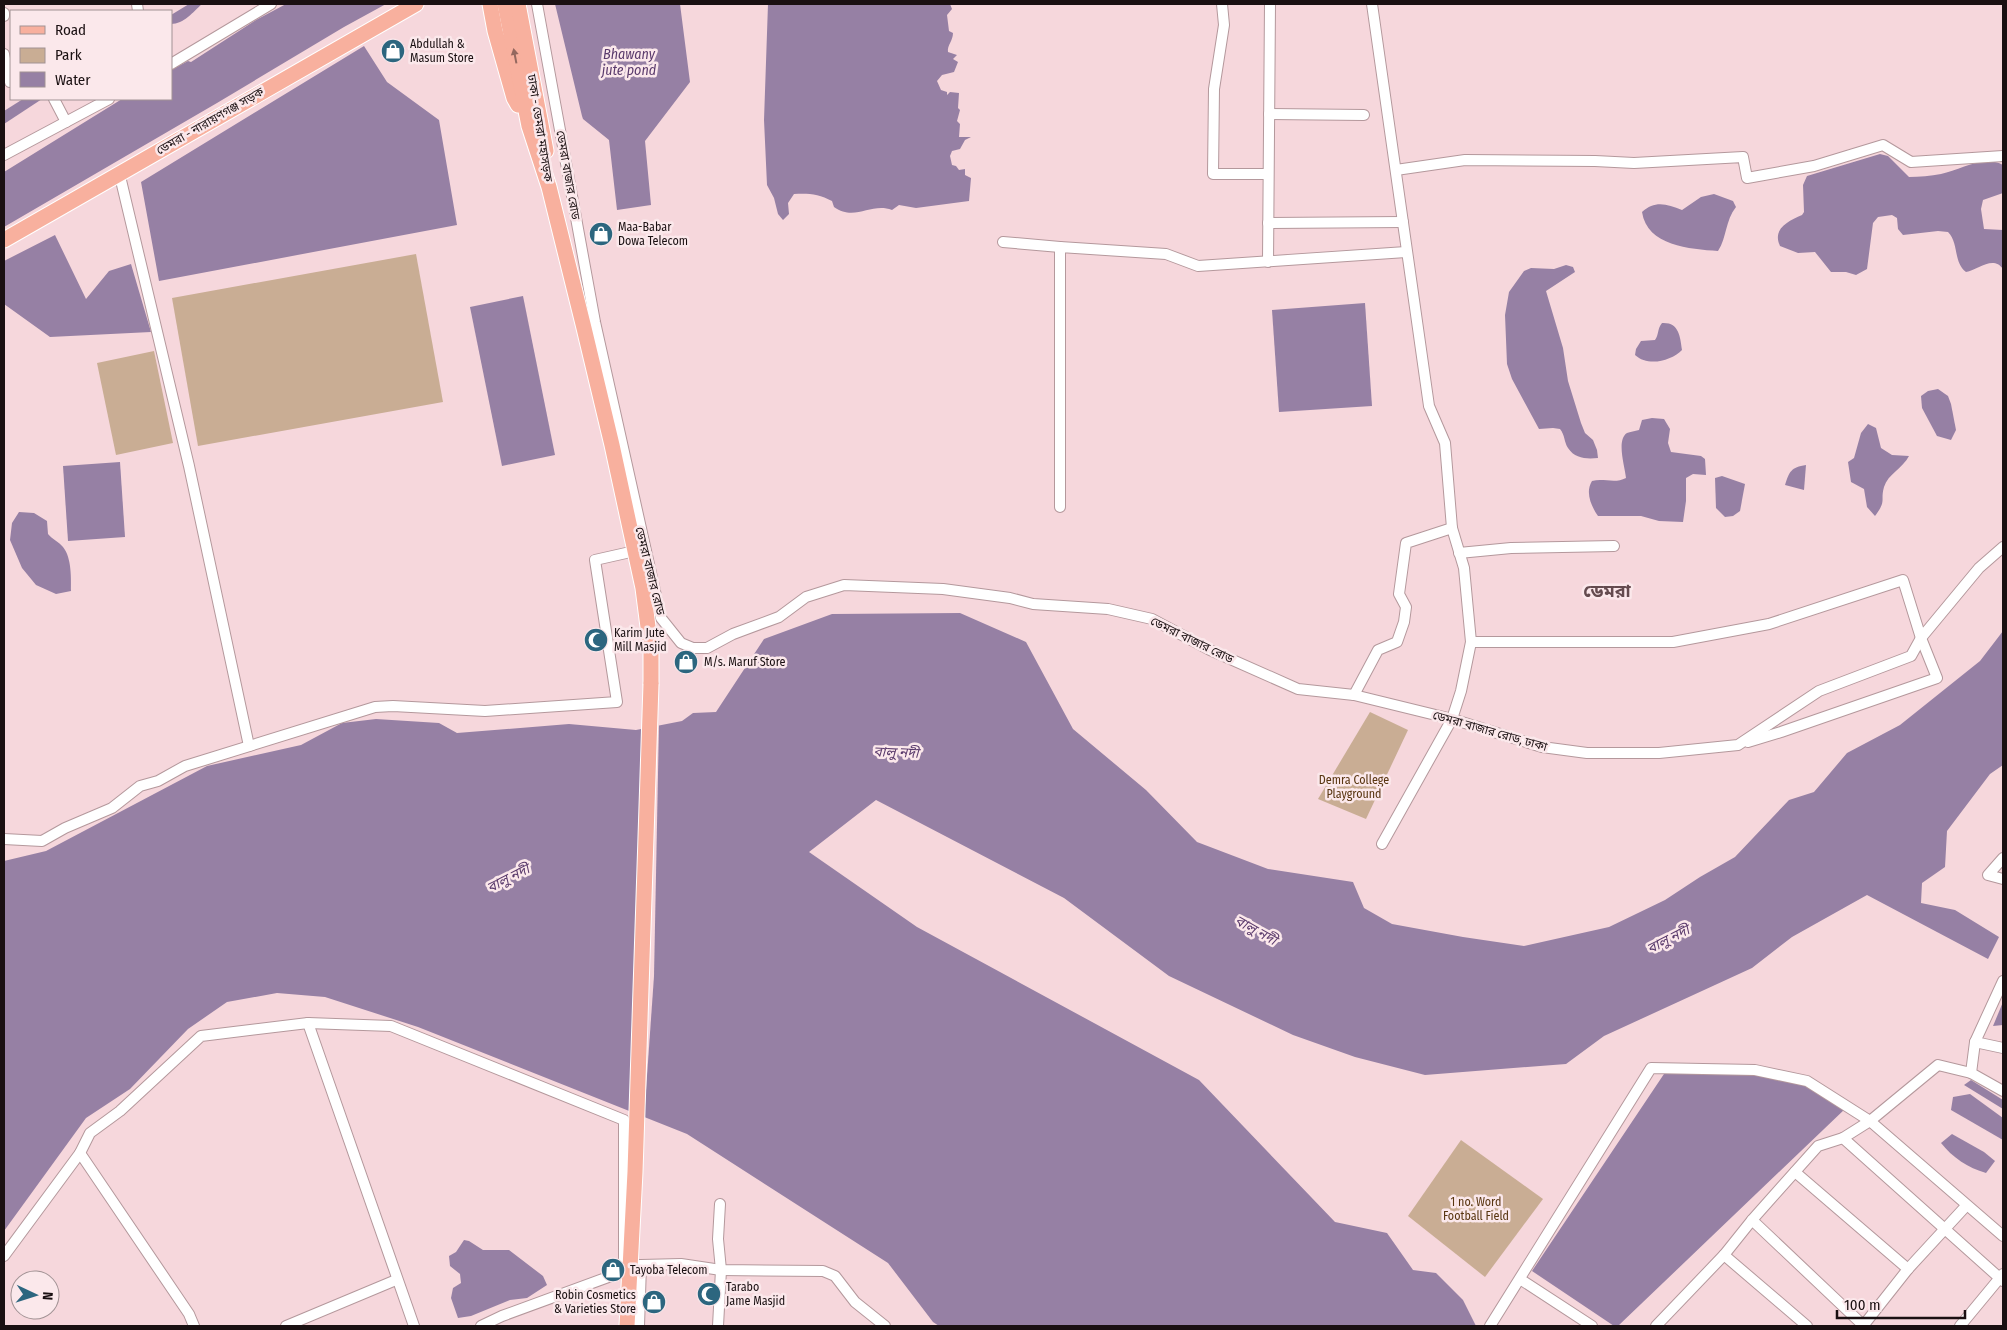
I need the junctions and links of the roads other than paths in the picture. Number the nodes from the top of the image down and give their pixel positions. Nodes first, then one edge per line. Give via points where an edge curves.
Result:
1 (271, 4) edge
2 (416, 4) edge
3 (483, 4) edge
4 (490, 4) edge
5 (505, 4) edge
6 (518, 4) edge
7 (522, 4) edge
8 (537, 4) edge
9 (1222, 4) edge
10 (1270, 4) edge
11 (1372, 4) edge
12 (495, 31) junction
13 (525, 37) junction
14 (4, 54) edge
15 (172, 63) edge
16 (10, 82) edge
17 (55, 100) edge
18 (107, 100) edge
19 (1269, 114) junction
20 (1364, 115) dead end
21 (66, 122) junction
22 (529, 126) junction
23 (4, 156) edge
24 (2003, 156) edge
25 (1396, 170) junction
26 (119, 172) junction
27 (1268, 174) junction
28 (550, 187) junction
29 (1402, 222) junction
30 (1268, 223) junction
31 (4, 240) edge
32 (1003, 242) dead end
33 (1060, 247) junction
34 (1406, 252) junction
35 (1268, 262) junction
36 (1060, 507) dead end
37 (1452, 528) junction
38 (1614, 546) dead end
39 (2003, 547) edge
40 (626, 553) dead end
41 (1459, 553) junction
42 (1921, 638) junction
43 (1471, 642) junction
44 (1354, 695) junction
45 (1452, 719) junction
46 (1738, 745) junction
47 (249, 746) junction
48 (4, 839) edge
49 (1382, 844) dead end
50 (2003, 858) edge
51 (2003, 879) edge
52 (2003, 981) edge
53 (308, 1023) junction
54 (1975, 1042) junction
55 (2003, 1048) edge
56 (1971, 1073) junction
57 (2003, 1091) edge
58 (1870, 1121) junction
59 (1843, 1138) junction
60 (80, 1153) junction
61 (1795, 1172) junction
62 (720, 1204) dead end
63 (1966, 1206) junction
64 (1752, 1220) junction
65 (1944, 1230) junction
66 (2003, 1236) edge
67 (1724, 1255) junction
68 (4, 1256) edge
69 (641, 1265) junction
70 (1908, 1269) junction
71 (721, 1270) junction
72 (624, 1272) junction
73 (2002, 1278) edge
74 (1520, 1279) junction
75 (396, 1280) junction
76 (194, 1326) edge
77 (286, 1326) edge
78 (414, 1326) edge
79 (481, 1326) edge
80 (627, 1326) edge
81 (639, 1326) edge
82 (718, 1326) edge
83 (885, 1326) edge
84 (1490, 1326) edge
85 (1592, 1326) edge
86 (1656, 1326) edge
87 (1807, 1326) edge
88 (1863, 1326) edge
89 (1960, 1326) edge

1 - 15 street
2 - 26 main road, ডেমরা - নারায়ণগঞ্জ সড়ক
3 - 12 main road
4 - 12 main road
22 -> 5 main road, ঢাকা - ডেমরা মহাসড়ক
6 - 13 main road, ঢাকা - ডেমরা মহাসড়ক
7 - 13 main road
8 - 44 street, ডেমরা বাজার রোড via 595,322 640,534 661,618 680,643 693,648 707,648 733,634 779,617 806,597 844,585 943,589 1033,604 1108,609 1152,619 1210,650 1298,688
9 - 27 street via 1224,25 1214,89 1213,174
10 - 19 street
11 - 25 street
12 - 22 main road via 514,98
13 - 28 main road, ঢাকা - ডেমরা মহাসড়ক
14 - 16 street
17 - 21 street
18 - 21 street
19 - 20 street
19 - 27 street
21 - 23 street
22 - 28 main road, ঢাকা - ডেমরা মহাসড়ক
24 - 25 street via 1912,162 1883,145 1814,166 1747,178 1742,157 1634,163 1465,160
25 - 29 street
26 - 31 main road, ডেমরা - নারায়ণগঞ্জ সড়ক
26 - 47 street
27 - 30 street
28 - 80 main road, bridge via 612,445 649,627 651,684
29 - 30 street
29 - 34 street
30 - 35 street
32 - 33 street
33 - 35 street via 1166,254 1198,266
33 - 36 street
34 - 35 street
34 - 37 street via 1429,406 1445,443
37 - 41 street
37 - 44 street via 1406,543 1399,594 1406,607 1404,622 1397,642 1378,650
38 - 41 street via 1512,548
39 - 42 street, ডেমরা বাজার রোড, ঢাকা via 1979,568
40 - 47 street via 595,560 617,702 485,711 375,707
41 - 43 street via 1464,568
42 - 43 street via 1902,580 1769,624 1673,642
42 - 46 street, ডেমরা বাজার রোড, ঢাকা via 1911,656 1819,691
42 - 46 street via 1937,678
43 - 45 street
44 - 45 street, ডেমরা বাজার রোড, ঢাকা
45 - 46 street, ডেমরা বাজার রোড, ঢাকা via 1542,747 1587,753 1659,753
45 - 49 street
47 - 48 street via 185,766 158,781 140,786 112,808 42,841
50 - 51 street via 1988,875
52 - 54 street
53 - 60 street via 201,1036 120,1111 90,1134
53 - 72 street via 391,1026 624,1120
53 - 75 street
54 - 55 street
54 - 56 street
56 - 57 street
56 - 58 street via 1938,1065
58 - 59 street
58 - 63 street
58 - 74 street via 1807,1081 1755,1070 1651,1068
59 - 61 street via 1818,1146
59 - 65 street
60 - 68 street
60 - 76 street
61 - 64 street
61 - 70 street
62 - 71 street via 718,1239
63 - 65 street
63 - 66 street
64 - 67 street
64 - 88 street
65 - 70 street
65 - 73 street
67 - 86 street
67 - 87 street
69 - 71 street via 681,1264
69 - 72 street
69 - 81 street
70 - 88 street
71 - 82 street
71 - 83 street via 823,1271 835,1276 856,1302
72 - 79 street
73 - 89 street
74 - 84 street
74 - 85 street
75 - 77 street
75 - 78 street

